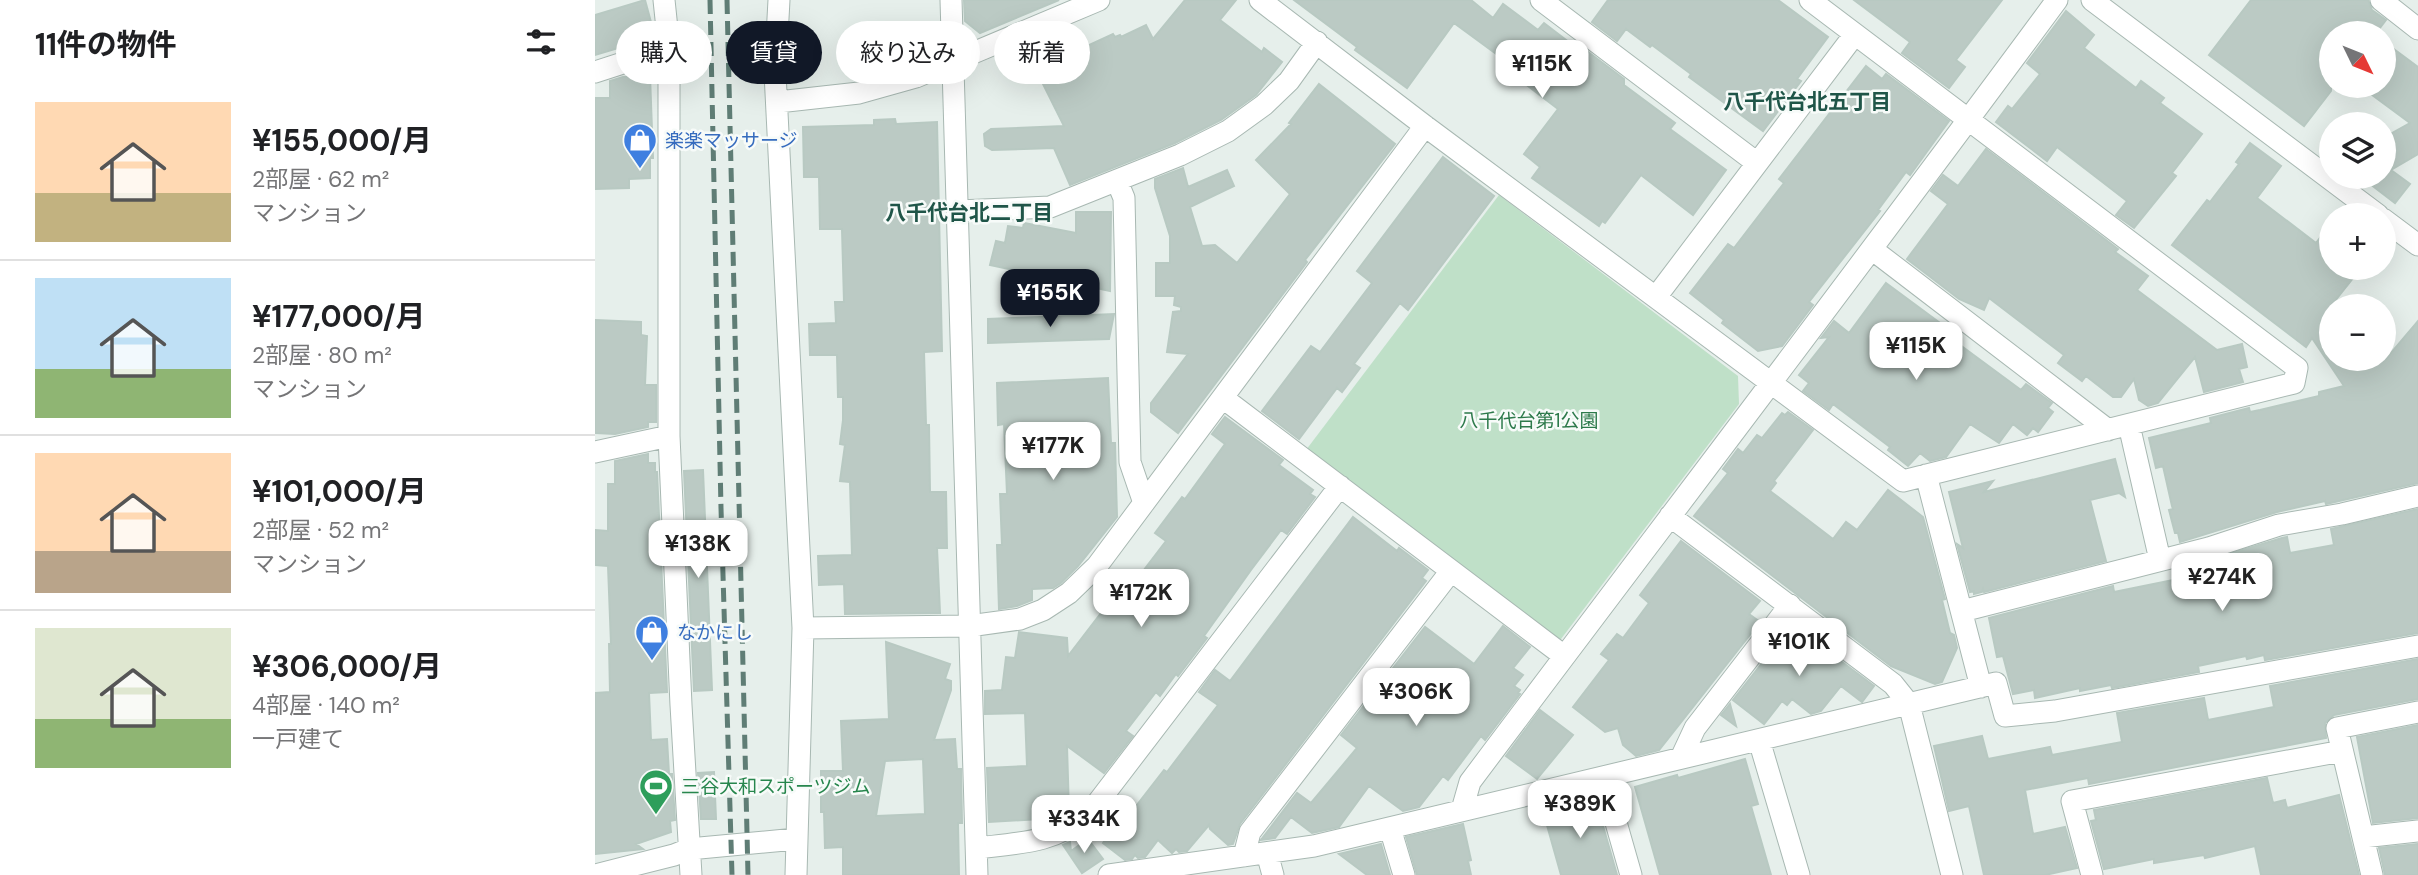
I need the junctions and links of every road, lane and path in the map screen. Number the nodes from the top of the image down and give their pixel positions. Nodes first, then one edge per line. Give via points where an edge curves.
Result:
1 (664, 0) edge
2 (779, 0) edge
3 (951, 0) edge
4 (1099, 0) edge
5 (1260, 0) edge
6 (1541, 0) edge
7 (1810, 0) edge
8 (2057, 0) edge
9 (2092, 0) edge
10 (2381, 0) edge
11 (666, 21) edge
12 (952, 21) edge
13 (2418, 29) edge
14 (1855, 34) junction
15 (1317, 42) junction
16 (980, 51) edge
17 (616, 65) edge
18 (595, 72) edge
19 (668, 84) edge
20 (891, 84) edge
21 (954, 84) edge
22 (778, 102) junction
23 (1969, 120) junction
24 (1425, 126) junction
25 (1757, 163) junction
26 (1117, 181) junction
27 (2362, 203) edge
28 (958, 211) junction
29 (2396, 229) edge
30 (2418, 245) edge
31 (1873, 250) junction
32 (1655, 297) junction
33 (1770, 382) junction
34 (1223, 398) junction
35 (2119, 427) junction
36 (669, 436) junction
37 (595, 452) edge
38 (1926, 475) junction
39 (1340, 486) junction
40 (2418, 496) edge
41 (1143, 503) junction
42 (1670, 516) junction
43 (2160, 560) junction
44 (1451, 571) junction
45 (1790, 605) junction
46 (1962, 611) junction
47 (968, 626) junction
48 (803, 628) junction
49 (2418, 646) edge
50 (1564, 656) junction
51 (1981, 687) junction
52 (1909, 704) junction
53 (2418, 712) edge
54 (1759, 740) junction
55 (2342, 751) junction
56 (1681, 758) junction
57 (1603, 777) junction
58 (1462, 810) junction
59 (1390, 828) junction
60 (2418, 831) edge
61 (2363, 837) junction
62 (796, 839) junction
63 (977, 848) junction
64 (689, 849) junction
65 (1267, 853) junction
66 (1244, 856) junction
67 (595, 875) edge
68 (691, 875) edge
69 (796, 875) edge
70 (977, 875) edge
71 (1109, 875) edge
72 (1273, 875) edge
73 (1404, 875) edge
74 (1631, 875) edge
75 (1799, 875) edge
76 (1952, 875) edge
77 (2092, 875) edge
78 (2372, 875) edge

1 - 11 street
2 - 22 street via 784,35 775,73
3 - 12 street
4 - 16 street
5 - 15 street
6 - 25 street
7 - 14 street
8 - 23 street
9 - 27 street
10 - 13 street
14 - 23 street
14 - 25 street
15 - 24 street
15 - 26 street via 1289,81 1228,131
17 - 18 street
19 - 36 street via 664,283
20 - 22 street via 859,93
21 - 28 street
22 - 48 street
23 - 31 street
23 - 35 street via 2297,368 2294,383
24 - 32 street
24 - 34 street
25 - 32 street
26 - 28 street via 1049,207
26 - 41 street via 1124,198 1130,462
28 - 47 street
29 - 30 street
31 - 33 street
31 - 35 street
32 - 33 street
33 - 38 street via 1903,481
33 - 42 street
34 - 39 street
34 - 41 street
35 - 38 street
35 - 43 street
36 - 37 street
36 - 64 street
38 - 46 street
39 - 44 street
39 - 63 street via 1089,814 1053,836
40 - 43 street via 2279,525
41 - 47 street via 1097,566 1069,593 1032,615
42 - 45 street
42 - 50 street
43 - 46 street
44 - 50 street
44 - 66 street via 1250,832
45 - 52 street via 1893,684
45 - 56 street via 1695,728
46 - 51 street
47 - 48 street
47 - 63 street
48 - 62 street
49 - 51 street via 2005,716 1996,683
50 - 58 street via 1470,782
51 - 52 street
52 - 54 street
52 - 76 street
53 - 55 street via 2337,727
54 - 56 street
54 - 75 street
55 - 61 street
55 - 77 street via 2072,801
56 - 57 street
57 - 58 street
57 - 74 street
58 - 59 street
59 - 65 street
59 - 73 street
60 - 61 street
61 - 78 street
62 - 64 street
62 - 69 street
63 - 70 street
64 - 67 street
64 - 68 street
65 - 66 street
65 - 72 street
66 - 71 street

